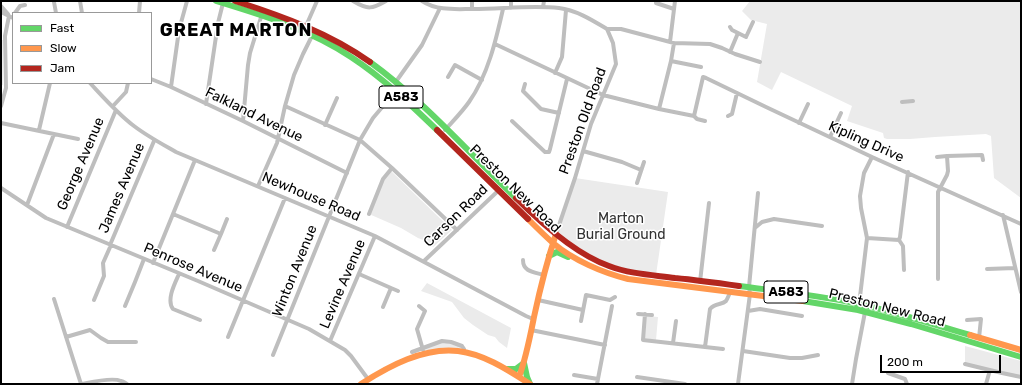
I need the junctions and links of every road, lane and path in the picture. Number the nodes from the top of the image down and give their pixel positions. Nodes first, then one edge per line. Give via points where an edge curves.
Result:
1 (80, 1) edge
2 (140, 1) edge
3 (187, 1) edge
4 (216, 1) edge
5 (235, 1) edge
6 (317, 1) edge
7 (353, 1) edge
8 (386, 1) edge
9 (422, 1) edge
10 (472, 1) edge
11 (511, 1) edge
12 (544, 1) edge
13 (656, 1) edge
14 (675, 1) edge
15 (54, 2) edge
16 (223, 3) junction
17 (25, 5) dead end
18 (1, 6) edge
19 (543, 7) junction
20 (440, 8) junction
21 (503, 8) junction
22 (511, 8) junction
23 (472, 9) junction
24 (674, 9) junction
25 (566, 10) junction
26 (1, 12) edge
27 (15, 12) edge
28 (56, 12) edge
29 (82, 12) edge
30 (139, 12) edge
31 (262, 12) junction
32 (12, 16) edge
33 (753, 22) dead end
34 (306, 26) junction
35 (730, 27) dead end
36 (607, 29) junction
37 (738, 33) junction
38 (312, 36) junction
39 (672, 42) junction
40 (495, 44) junction
41 (730, 52) junction
42 (671, 61) junction
43 (760, 62) dead end
44 (701, 67) dead end
45 (555, 73) junction
46 (448, 77) dead end
47 (152, 79) edge
48 (567, 79) junction
49 (482, 80) junction
50 (395, 83) junction
51 (50, 84) edge
52 (91, 84) edge
53 (128, 84) edge
54 (525, 84) dead end
55 (171, 87) junction
56 (395, 92) junction
57 (736, 93) junction
58 (603, 95) junction
59 (337, 98) dead end
60 (913, 101) dead end
61 (902, 102) dead end
62 (206, 104) junction
63 (808, 104) dead end
64 (1, 106) edge
65 (113, 106) junction
66 (285, 106) junction
67 (660, 109) junction
68 (116, 110) junction
69 (559, 113) junction
70 (841, 113) dead end
71 (694, 116) junction
72 (732, 116) dead end
73 (243, 121) junction
74 (512, 121) dead end
75 (705, 121) dead end
76 (1, 123) edge
77 (799, 123) junction
78 (325, 125) junction
79 (446, 129) junction
80 (39, 130) junction
81 (54, 134) junction
82 (441, 134) junction
83 (830, 137) junction
84 (78, 139) dead end
85 (277, 139) junction
86 (360, 140) junction
87 (154, 141) junction
88 (583, 151) junction
89 (939, 155) dead end
90 (947, 156) junction
91 (872, 157) junction
92 (195, 160) junction
93 (982, 160) dead end
94 (644, 162) dead end
95 (392, 168) junction
96 (641, 170) junction
97 (908, 172) junction
98 (347, 173) junction
99 (637, 183) dead end
100 (258, 186) junction
101 (941, 187) junction
102 (1, 188) edge
103 (501, 188) junction
104 (758, 193) dead end
105 (285, 198) junction
106 (708, 203) dead end
107 (27, 205) junction
108 (173, 214) junction
109 (369, 214) dead end
110 (1003, 215) junction
111 (329, 216) junction
112 (227, 220) dead end
113 (1021, 224) edge
114 (822, 226) dead end
115 (67, 227) junction
116 (756, 227) junction
117 (457, 230) junction
118 (221, 234) junction
119 (375, 236) junction
120 (554, 238) junction
121 (867, 238) junction
122 (899, 240) junction
123 (111, 245) junction
124 (214, 250) dead end
125 (549, 256) junction
126 (144, 259) junction
127 (523, 260) dead end
128 (424, 261) junction
129 (153, 263) junction
130 (1015, 268) junction
131 (987, 269) dead end
132 (904, 270) dead end
133 (179, 274) junction
134 (359, 274) junction
135 (544, 275) junction
136 (618, 276) junction
137 (662, 279) junction
138 (938, 279) dead end
139 (699, 284) junction
140 (391, 288) junction
141 (728, 289) junction
142 (398, 291) dead end
143 (750, 291) junction
144 (1021, 292) edge
145 (615, 297) dead end
146 (54, 299) dead end
147 (94, 300) dead end
148 (538, 300) junction
149 (243, 301) junction
150 (125, 306) dead end
151 (419, 306) dead end
152 (612, 306) dead end
153 (859, 307) junction
154 (383, 308) dead end
155 (866, 309) junction
156 (583, 310) junction
157 (605, 310) dead end
158 (798, 310) dead end
159 (748, 311) junction
160 (611, 312) junction
161 (638, 314) dead end
162 (645, 314) junction
163 (652, 315) dead end
164 (533, 319) junction
165 (287, 320) junction
166 (967, 320) dead end
167 (581, 321) dead end
168 (676, 321) dead end
169 (194, 323) dead end
170 (531, 330) junction
171 (66, 337) junction
172 (228, 337) dead end
173 (979, 338) junction
174 (330, 341) junction
175 (136, 342) dead end
176 (674, 343) junction
177 (605, 345) junction
178 (705, 347) junction
179 (722, 349) dead end
180 (1021, 350) edge
181 (423, 351) junction
182 (743, 351) junction
183 (412, 352) dead end
184 (463, 352) junction
185 (273, 355) dead end
186 (818, 355) dead end
187 (1021, 356) edge
188 (524, 363) junction
189 (965, 364) dead end
190 (503, 368) junction
191 (990, 370) junction
192 (642, 371) dead end
193 (888, 373) dead end
194 (574, 374) dead end
195 (519, 377) junction
196 (1021, 377) edge
197 (368, 379) junction
198 (597, 382) edge
199 (81, 384) edge
200 (127, 384) edge
201 (361, 384) edge
202 (530, 384) edge
203 (685, 384) edge
204 (738, 384) edge
205 (852, 384) edge
206 (907, 384) edge
207 (986, 384) edge

1 - 29 street
2 - 30 street
3 - 55 street via 179,30
4 - 16 main road, Preston New Road / A583
5 - 31 main road, Preston New Road / A583
6 - 34 street
7 - 8 street via 363,7 375,7
9 - 20 street
10 - 23 street
11 - 22 street
12 - 19 street
13 - 24 street
14 - 24 street
15 - 28 street
16 - 31 main road, Preston New Road / A583
16 - 62 street
17 - 27 street via 20,6
18 - 32 street
19 - 22 street
19 - 25 street
20 - 23 street
20 - 50 street via 422,45
21 - 22 street
21 - 23 street
21 - 40 street
24 - 39 street
25 - 36 street via 578,13
25 - 45 street via 562,57
26 - 32 street
31 - 34 main road, Preston New Road / A583
31 - 38 main road, Preston New Road / A583
31 - 73 street via 248,65
32 - 64 street via 5,36 6,88
33 - 37 street via 746,37
34 - 50 main road, Preston New Road / A583 via 361,57
35 - 37 street
36 - 39 street via 621,29
36 - 58 street, Preston Old Road via 613,43 616,64
37 - 41 street
38 - 56 main road, Preston New Road / A583 via 350,56
38 - 66 street via 294,75
39 - 41 street via 710,44
39 - 42 street
40 - 45 street
40 - 49 street
41 - 43 street
42 - 44 street
42 - 67 street
45 - 48 street
46 - 49 street via 455,65
47 - 55 street, Falkland Avenue
48 - 58 street
48 - 69 street
49 - 79 street via 469,102
50 - 79 main road, Preston New Road / A583
51 - 80 street
52 - 65 street, Newhouse Road
53 - 65 street via 126,92
54 - 69 street via 523,91 541,109
55 - 62 street, Falkland Avenue
56 - 82 main road, Preston New Road / A583
56 - 86 street, Winton Avenue via 373,118
57 - 71 street, Kipling Drive via 703,78
57 - 72 street
57 - 77 street, Kipling Drive
58 - 67 street
58 - 88 street, Preston Old Road
59 - 78 street
60 - 61 street
62 - 73 street, Falkland Avenue
63 - 77 street
65 - 68 street, Newhouse Road
66 - 78 street
66 - 85 street
67 - 71 street
68 - 87 street, Newhouse Road
68 - 115 street, George Avenue
69 - 74 street via 548,152 540,148
70 - 83 street
71 - 75 street
73 - 85 street, Falkland Avenue
76 - 80 street
77 - 83 street, Kipling Drive
78 - 86 street
79 - 82 street
79 - 103 main road, Preston New Road / A583
80 - 81 street
81 - 84 street
81 - 107 street
82 - 103 main road, Preston New Road / A583
83 - 91 street, Kipling Drive
85 - 98 street, Falkland Avenue
85 - 100 street
86 - 95 street
86 - 98 street, Winton Avenue
87 - 92 street, Newhouse Road
87 - 123 street, James Avenue
88 - 96 street
88 - 120 street, Preston Old Road
89 - 90 street
90 - 93 street via 982,156
90 - 101 street via 948,171
91 - 97 street, Kipling Drive
91 - 121 street via 864,172 860,196
92 - 100 street, Newhouse Road
92 - 108 street
94 - 96 street
95 - 109 street via 383,179
95 - 117 street
96 - 99 street
97 - 101 street, Kipling Drive
97 - 122 street
98 - 111 street, Winton Avenue
100 - 105 street, Newhouse Road
101 - 110 street, Kipling Drive
101 - 138 street via 938,192
102 - 107 street, Penrose Avenue
103 - 117 street, Carson Road
103 - 120 main road, Preston New Road / A583
103 - 120 main road, Preston New Road / A583 via 533,213
104 - 116 street
105 - 111 street, Newhouse Road
105 - 149 street
106 - 139 street
107 - 115 street, Penrose Avenue via 46,218
108 - 118 street
108 - 129 street
110 - 113 street, Kipling Drive
110 - 130 street
111 - 119 street, Newhouse Road
111 - 165 street, Winton Avenue
112 - 118 street
114 - 116 street via 774,219 762,222
115 - 123 street, Penrose Avenue
116 - 143 street
117 - 128 street, Carson Road
118 - 124 street
119 - 128 street, Newhouse Road
119 - 134 street, Levine Avenue
120 - 125 main road
120 - 136 main road, Preston New Road / A583 via 573,256 608,274
120 - 137 main road, Preston New Road / A583 via 607,266
121 - 122 street
121 - 153 street
122 - 132 street via 903,246
123 - 126 street, Penrose Avenue
123 - 147 street, James Avenue via 103,264 104,276
125 - 135 main road
125 - 136 main road, A583 via 555,252 559,253 592,270
126 - 129 street, Penrose Avenue
126 - 150 street
127 - 135 street via 526,269
128 - 164 street, Newhouse Road
129 - 133 street, Penrose Avenue
130 - 131 street
130 - 144 street
133 - 149 street, Penrose Avenue
133 - 169 street via 170,304 173,308 198,319
134 - 140 street
134 - 174 street, Levine Avenue
135 - 148 main road
136 - 137 main road, Preston New Road / A583 via 628,279
137 - 139 main road, Preston New Road / A583
139 - 141 main road, Preston New Road / A583
140 - 142 street
140 - 154 street
141 - 143 main road, Preston New Road / A583
141 - 178 street via 727,300 710,309
143 - 153 main road, Preston New Road / A583 via 832,299
143 - 159 street
145 - 156 street via 610,300 587,293
146 - 171 street
148 - 156 street
148 - 164 main road
149 - 165 street, Penrose Avenue
149 - 172 street
151 - 181 street via 427,311 417,329
152 - 160 street
153 - 155 main road, Preston New Road / A583
155 - 173 main road, Preston New Road / A583
155 - 187 main road, Preston New Road / A583
155 - 205 street
156 - 167 street
157 - 160 street
158 - 159 street via 800,316 760,309
159 - 182 street
160 - 177 street
161 - 162 street
162 - 163 street
162 - 176 street via 643,342
164 - 170 main road
165 - 174 street, Penrose Avenue
165 - 185 street, Winton Avenue
166 - 173 street, Preston New Road via 980,319
168 - 176 street
170 - 177 street
170 - 188 main road
171 - 175 street via 90,330 108,342
171 - 199 street
173 - 180 main road, Preston New Road / A583
174 - 197 street, Penrose Avenue via 345,350
176 - 178 street
177 - 198 street
178 - 179 street
181 - 183 street
181 - 184 main road
181 - 184 street via 438,342 446,341 462,346
181 - 197 main road
182 - 186 street via 790,358
182 - 204 street
184 - 190 main road
188 - 190 main road via 514,369
188 - 195 main road
188 - 202 main road
189 - 191 street
190 - 195 main road
191 - 196 street
191 - 207 street
192 - 203 street via 640,377
193 - 206 street via 905,379
194 - 198 street
195 - 202 main road
197 - 201 main road
199 - 200 street via 111,380

